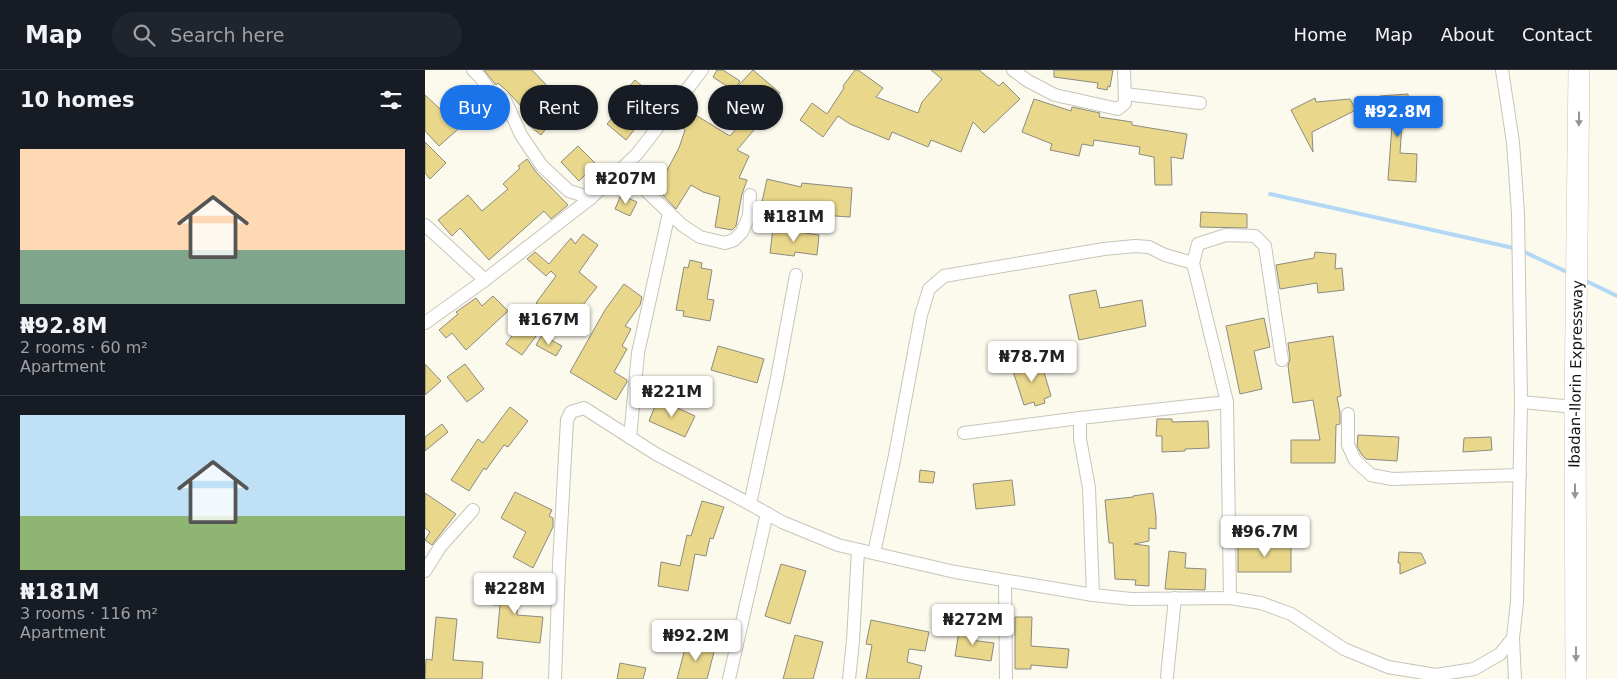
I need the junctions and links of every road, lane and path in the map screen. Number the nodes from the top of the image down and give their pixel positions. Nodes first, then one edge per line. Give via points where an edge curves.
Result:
1 (473, 70) edge
2 (702, 70) edge
3 (1013, 70) edge
4 (1124, 70) edge
5 (1502, 70) edge
6 (1579, 70) edge
7 (1125, 94) junction
8 (1200, 102) dead end
9 (622, 168) junction
10 (750, 195) dead end
11 (591, 198) junction
12 (669, 213) junction
13 (425, 225) edge
14 (1193, 263) junction
15 (796, 274) dead end
16 (485, 280) junction
17 (425, 323) edge
18 (1282, 360) dead end
19 (1227, 402) junction
20 (1521, 402) junction
21 (1575, 407) junction
22 (1348, 414) dead end
23 (1081, 418) junction
24 (964, 433) dead end
25 (630, 438) junction
26 (1520, 474) junction
27 (750, 504) junction
28 (473, 510) dead end
29 (767, 513) junction
30 (858, 550) junction
31 (874, 554) junction
32 (425, 571) edge
33 (1005, 582) junction
34 (1093, 595) junction
35 (1175, 598) junction
36 (1230, 598) junction
37 (1513, 638) junction
38 (1167, 676) dead end
39 (555, 679) edge
40 (729, 679) edge
41 (849, 679) edge
42 (1006, 679) edge
43 (1515, 679) edge
44 (1576, 679) edge

1 - 11 street via 492,94 505,100 521,135 543,166 569,191
2 - 9 street via 637,154
3 - 7 street via 1055,94 1108,107 1118,109 1125,103
4 - 7 street
5 - 20 street via 1513,142 1518,214
6 -> 21 highway, Ibadan-Ilorin Expressway
7 - 8 street
9 - 11 street
9 - 12 street
10 - 12 street via 749,216 735,240 725,242 700,237
11 - 16 street
12 - 25 street via 638,352
13 - 16 street
14 - 18 street via 1198,244 1226,236 1255,236 1265,246
14 - 19 street
14 - 31 street via 1135,246 944,276 936,282 929,289 921,315
15 - 27 street
16 - 17 street
19 - 23 street
19 - 36 street
20 - 21 street
20 - 26 street
21 -> 44 highway, Ibadan-Ilorin Expressway
22 - 26 street via 1349,445 1355,460 1371,475 1392,479
23 - 24 street
23 - 34 street via 1079,439 1089,488
25 - 27 street
25 - 39 street via 585,408 571,412 567,420
26 - 37 street
27 - 29 street
28 - 32 street via 440,547
29 - 30 street via 838,546
29 - 40 street
30 - 31 street
30 - 41 street
31 - 33 street
33 - 34 street
33 - 42 street
34 - 35 street via 1131,599
35 - 36 street
35 - 38 street
36 - 37 street via 1261,603 1291,614 1344,649 1388,667 1436,675 1474,669 1500,654
37 - 43 street

